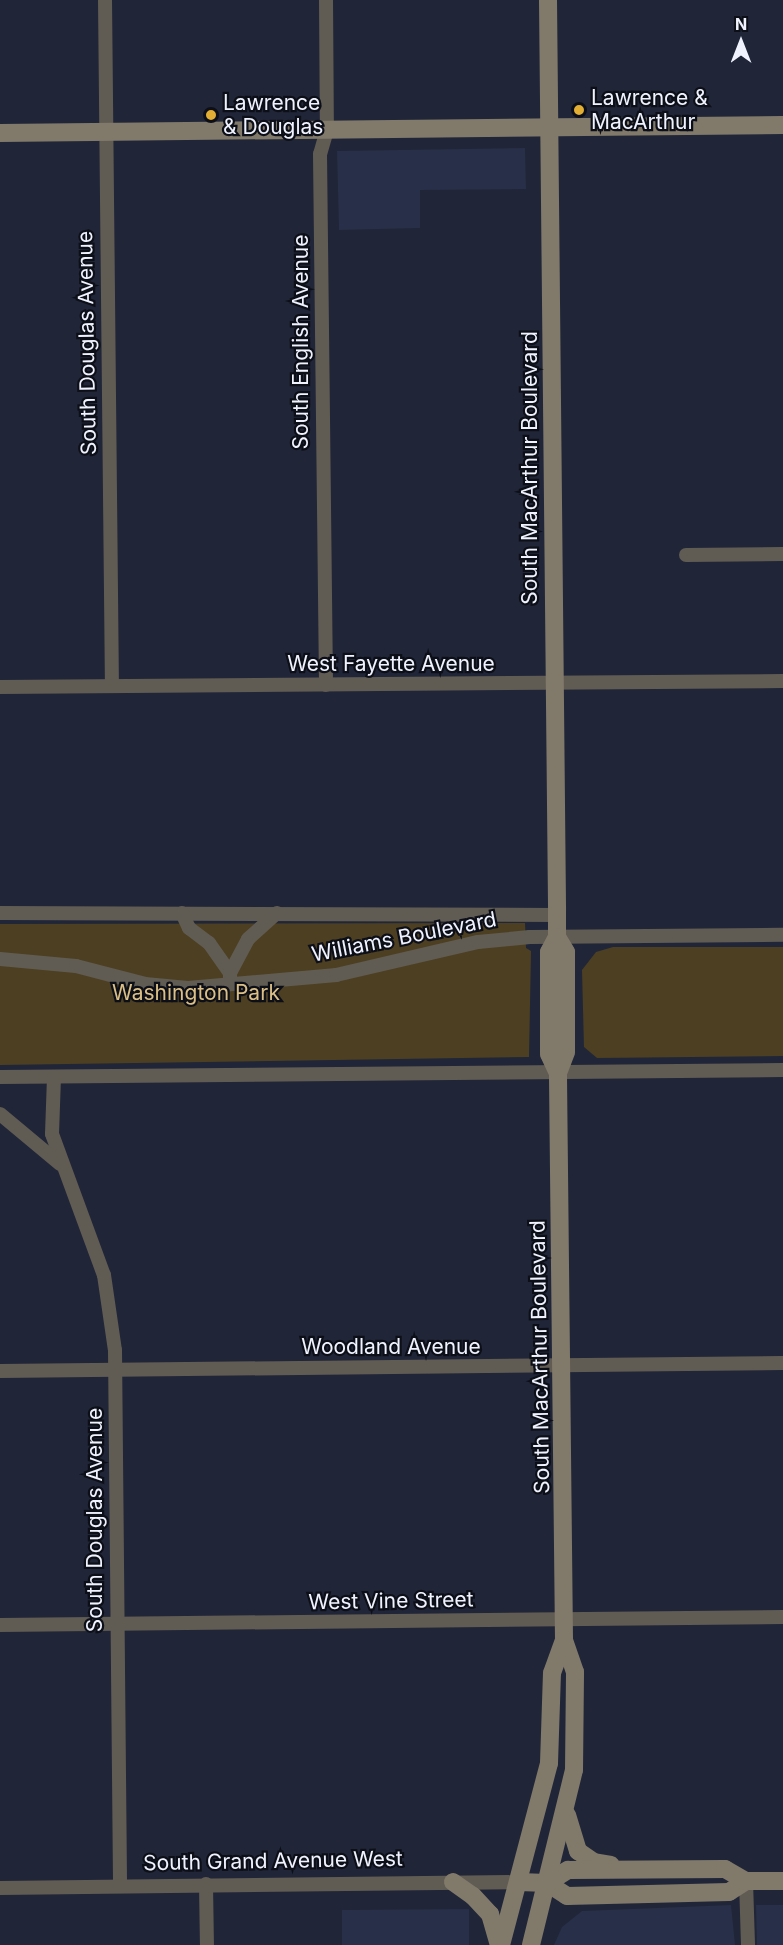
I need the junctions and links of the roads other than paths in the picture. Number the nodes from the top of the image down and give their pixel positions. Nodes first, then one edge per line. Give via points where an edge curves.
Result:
1 (105, 0) edge
2 (326, 0) edge
3 (548, 0) edge
4 (783, 125) edge
5 (550, 128) junction
6 (327, 130) junction
7 (107, 132) junction
8 (0, 134) edge
9 (783, 554) edge
10 (686, 555) dead end
11 (783, 681) edge
12 (554, 684) junction
13 (326, 685) junction
14 (112, 686) junction
15 (0, 687) edge
16 (182, 913) junction
17 (277, 913) junction
18 (0, 914) edge
19 (557, 915) junction
20 (783, 936) edge
21 (557, 937) junction
22 (0, 959) edge
23 (230, 978) junction
24 (783, 1070) edge
25 (558, 1073) junction
26 (0, 1077) edge
27 (54, 1077) junction
28 (0, 1114) edge
29 (60, 1164) junction
30 (783, 1363) edge
31 (561, 1366) junction
32 (116, 1370) junction
33 (0, 1371) edge
34 (783, 1617) edge
35 (564, 1620) junction
36 (0, 1625) edge
37 (116, 1625) junction
38 (564, 1640) junction
39 (566, 1810) junction
40 (636, 1870) junction
41 (746, 1881) junction
42 (783, 1881) edge
43 (453, 1882) junction
44 (519, 1882) junction
45 (548, 1883) junction
46 (206, 1884) junction
47 (120, 1885) junction
48 (0, 1888) edge
49 (207, 1945) edge
50 (500, 1945) edge
51 (531, 1945) edge
52 (748, 1945) edge

1 - 7 street, South Douglas Avenue
2 - 6 street, South English Avenue
3 - 5 main road, South MacArthur Boulevard
4 - 5 main road
5 - 6 main road
5 - 12 main road, South MacArthur Boulevard
6 - 7 main road
6 - 13 street, South English Avenue via 320,154
7 - 8 main road
7 - 14 street, South Douglas Avenue
9 - 10 street
11 - 12 street, West Fayette Avenue
12 - 13 street, West Fayette Avenue
12 - 19 main road, South MacArthur Boulevard
13 - 14 street, West Fayette Avenue
14 - 15 street, West Fayette Avenue
16 - 17 street, Williams Boulevard
16 - 18 street, Williams Boulevard
16 - 23 street via 189,928 208,943
17 - 19 street, Williams Boulevard
17 - 23 street via 248,939
19 - 21 main road, South MacArthur Boulevard
20 - 21 street, Williams Boulevard
21 - 23 street, Williams Boulevard via 478,942 336,975
21 - 25 main road, South MacArthur Boulevard via 566,952 566,1052
22 - 23 street, Williams Boulevard via 76,966 145,984 188,988
24 - 25 street
25 - 27 street
25 - 31 main road, South MacArthur Boulevard
26 - 27 street
27 - 29 street, South Douglas Avenue via 52,1134
28 - 29 street, South Douglas Avenue
29 - 32 street, South Douglas Avenue via 104,1275
30 - 31 street, Woodland Avenue
31 - 32 street, Woodland Avenue
31 - 35 main road, South MacArthur Boulevard
32 - 33 street, Woodland Avenue
32 - 37 street, South Douglas Avenue
34 - 35 street, West Vine Street
35 - 37 street, West Vine Street
35 - 38 main road, South MacArthur Boulevard
36 - 37 street, West Vine Street
37 - 47 street, South Douglas Avenue
38 - 39 main road, South MacArthur Boulevard via 575,1672 577,1726
38 - 44 main road, South MacArthur Boulevard via 552,1673 549,1763
39 - 40 main road via 570,1835 578,1851 594,1862
39 - 45 main road, South MacArthur Boulevard
40 - 41 main road, South Grand Avenue West via 725,1869
40 - 45 main road, South Grand Avenue West via 568,1870
41 - 42 main road, South Grand Avenue West
41 - 45 main road, South Grand Avenue West via 729,1892 607,1896 567,1896
41 - 52 street
43 - 44 street, South Grand Avenue West
43 - 46 street, South Grand Avenue West
43 - 50 main road via 490,1914
44 - 45 main road, South Grand Avenue West
44 - 50 main road, South MacArthur Boulevard
45 - 51 main road, South MacArthur Boulevard
46 - 47 street, South Grand Avenue West
46 - 49 street
47 - 48 street, South Grand Avenue West

